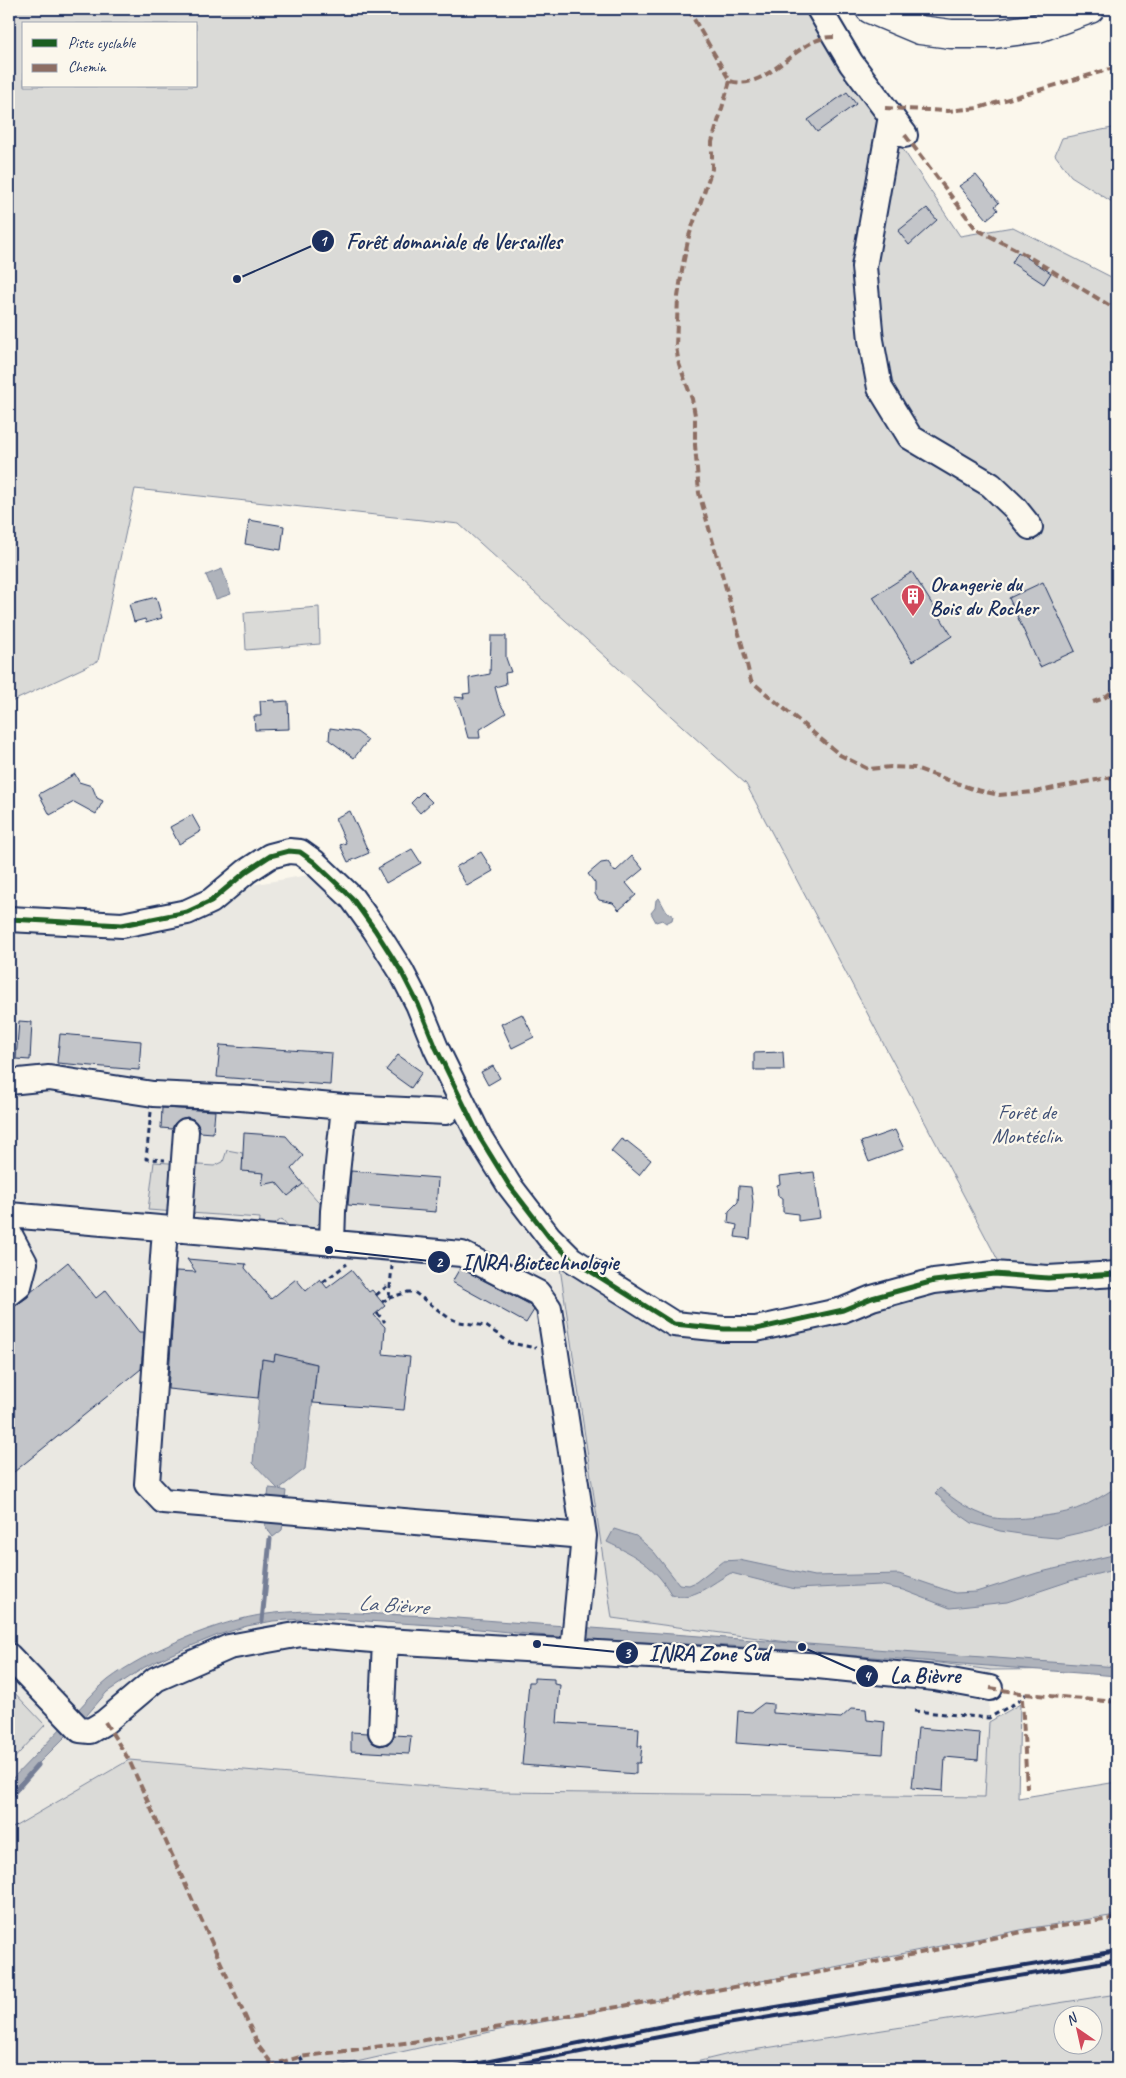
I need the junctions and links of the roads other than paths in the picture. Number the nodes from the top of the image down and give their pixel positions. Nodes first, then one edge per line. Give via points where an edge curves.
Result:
1 (820, 9) edge
2 (870, 9) edge
3 (1090, 9) edge
4 (891, 116) junction
5 (905, 135) dead end
6 (1030, 527) dead end
7 (9, 919) edge
8 (9, 1082) edge
9 (344, 1107) junction
10 (446, 1112) dead end
11 (186, 1131) dead end
12 (9, 1215) edge
13 (172, 1230) junction
14 (9, 1233) edge
15 (332, 1242) junction
16 (1117, 1274) edge
17 (9, 1294) edge
18 (584, 1536) junction
19 (574, 1640) junction
20 (385, 1641) junction
21 (9, 1656) edge
22 (990, 1688) dead end
23 (381, 1732) dead end

1 - 4 street via 851,63
2 - 3 main road via 920,30 951,34 995,34 1038,28
4 - 5 street
4 - 6 street via 864,266 871,340 880,388 910,437 991,484
7 - 16 street via 122,925 187,912 210,901 247,870 270,856 300,852 352,898 375,930 418,1004 480,1138 509,1185 549,1237 571,1259 674,1324 756,1329 843,1310 872,1298 934,1281 994,1274 1048,1278
8 - 9 street via 49,1078 153,1094
9 - 10 street
9 - 15 street
11 - 13 street
12 - 13 street
13 - 15 street
13 - 18 street via 147,1484 163,1501
14 - 17 street via 26,1262 19,1286
15 - 18 street via 462,1254 538,1293 550,1308
18 - 19 street
19 - 20 street
19 - 22 street via 935,1678
20 - 21 street via 301,1634 229,1647 156,1679 90,1731 80,1730
20 - 23 street

